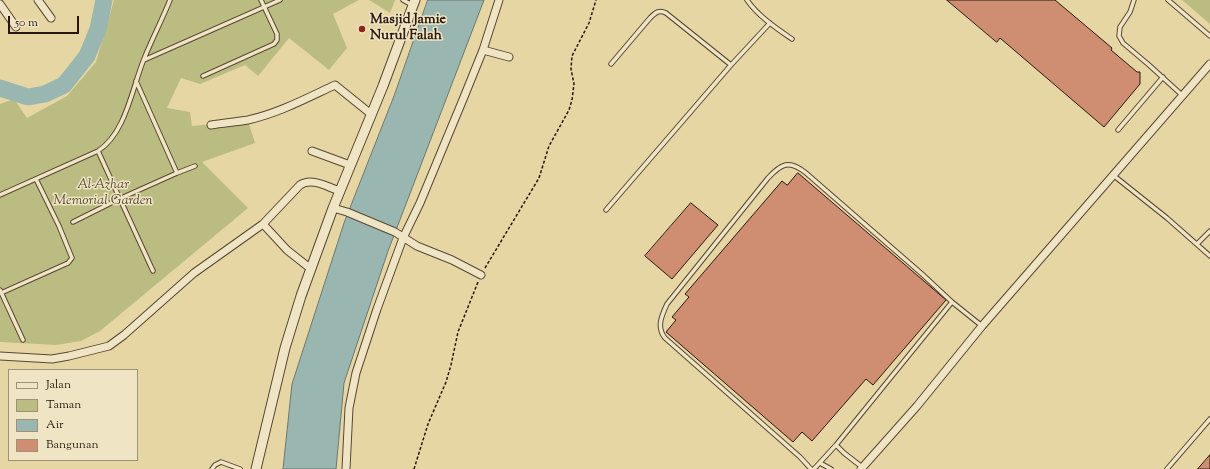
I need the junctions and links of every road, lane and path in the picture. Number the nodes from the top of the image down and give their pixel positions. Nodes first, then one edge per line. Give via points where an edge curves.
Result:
1 (38, 0) edge
2 (170, 0) edge
3 (261, 0) edge
4 (280, 0) edge
5 (403, 0) edge
6 (499, 0) edge
7 (596, 0) edge
8 (747, 0) edge
9 (1134, 0) edge
10 (1168, 0) edge
11 (414, 3) edge
12 (0, 4) edge
13 (265, 7) junction
14 (51, 18) dead end
15 (770, 23) junction
16 (16, 28) dead end
17 (1210, 36) edge
18 (792, 39) dead end
19 (483, 50) junction
20 (509, 57) dead end
21 (144, 60) junction
22 (610, 64) dead end
23 (1210, 64) edge
24 (731, 65) junction
25 (203, 76) dead end
26 (1163, 77) junction
27 (136, 81) junction
28 (1183, 96) junction
29 (370, 114) junction
30 (211, 125) dead end
31 (1118, 130) dead end
32 (98, 151) junction
33 (312, 151) dead end
34 (350, 165) junction
35 (196, 166) dead end
36 (177, 173) junction
37 (1113, 175) junction
38 (36, 179) junction
39 (340, 191) junction
40 (0, 195) edge
41 (119, 199) junction
42 (333, 208) junction
43 (606, 210) dead end
44 (73, 222) dead end
45 (263, 224) junction
46 (1210, 231) edge
47 (403, 238) junction
48 (1197, 244) junction
49 (1210, 256) edge
50 (311, 269) junction
51 (153, 271) dead end
52 (481, 275) junction
53 (1, 291) edge
54 (952, 302) junction
55 (982, 326) junction
56 (22, 340) dead end
57 (0, 356) edge
58 (1210, 419) edge
59 (836, 445) junction
60 (820, 463) junction
61 (862, 468) edge
62 (212, 469) edge
63 (240, 469) edge
64 (256, 469) edge
65 (346, 469) edge
66 (414, 469) edge
67 (812, 469) edge
68 (831, 469) edge
69 (1167, 469) edge

1 - 14 street
2 - 21 lane
3 - 13 lane
4 - 13 lane
5 - 11 lane
6 - 19 street
7 - 52 path via 590,23 572,56 574,84 569,110 549,146 539,178
8 - 15 lane
9 - 26 lane via 1120,27 1119,36 1123,43
10 - 17 lane
11 - 29 street
12 - 16 street
13 - 21 lane
13 - 25 lane via 277,34 274,44
15 - 18 lane
15 - 24 lane
19 - 20 street
19 - 47 street
21 - 27 lane
22 - 24 lane via 650,18 658,11 662,11
23 - 28 street
24 - 43 lane
26 - 28 lane
26 - 31 lane
27 - 32 lane via 126,112 114,135
27 - 36 lane
28 - 37 street
29 - 30 street via 335,85 268,114 249,120
29 - 34 street
32 - 38 lane
32 - 41 lane
33 - 34 street
34 - 39 street
35 - 36 lane
36 - 41 lane
37 - 48 lane
37 - 55 street
38 - 40 lane
38 - 53 lane via 72,258
39 - 42 street
39 - 45 street via 312,181 305,182
41 - 44 lane
41 - 51 lane
42 - 47 street via 395,232
42 - 50 street
45 - 50 street via 287,250
45 - 57 street via 194,273 109,346 52,358
46 - 48 lane
47 - 52 street
47 - 65 street via 356,373 349,408
48 - 49 lane
50 - 64 street via 285,348
52 - 66 path via 458,332 452,365 428,424
53 - 56 lane
54 - 55 lane
54 - 59 lane
54 - 67 lane via 800,168 793,165 782,166 768,178 668,304 660,321 665,338
55 - 61 street
58 - 69 lane
59 - 60 lane
59 - 61 lane
60 - 67 lane
60 - 68 lane
62 - 63 lane via 221,462

